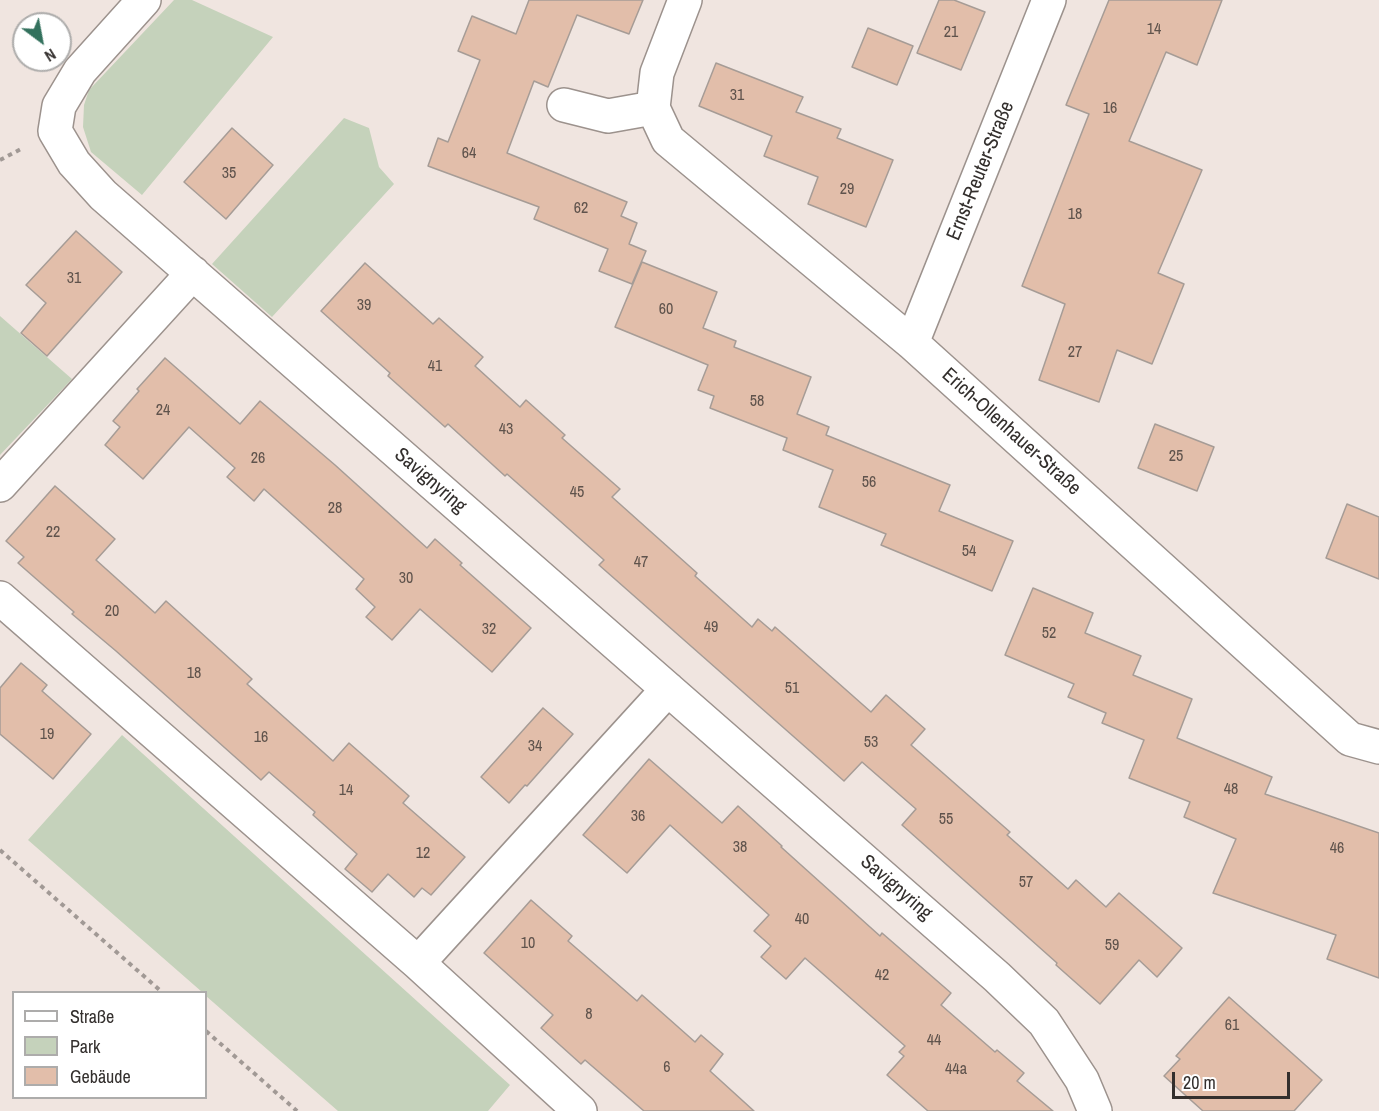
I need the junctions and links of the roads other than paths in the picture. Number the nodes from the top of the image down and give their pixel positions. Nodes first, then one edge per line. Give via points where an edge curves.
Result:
1 (144, 0) edge
2 (685, 0) edge
3 (1049, 0) edge
4 (564, 105) dead end
5 (653, 108) junction
6 (193, 273) junction
7 (912, 343) junction
8 (0, 485) edge
9 (0, 598) edge
10 (668, 689) junction
11 (1379, 747) edge
12 (418, 963) junction
13 (580, 1111) edge
14 (1095, 1111) edge

1 - 6 street, Savignyring via 80,70 59,105 55,131 74,163 103,195
2 - 5 street via 657,74
3 - 7 street, Ernst-Reuter-Straße
4 - 5 street via 608,116
5 - 7 street, Erich-Ollenhauer-Straße via 668,140
6 - 8 street
6 - 10 street, Savignyring
7 - 11 street, Erich-Ollenhauer-Straße via 1350,739
9 - 12 street
10 - 12 street
10 - 14 street, Savignyring via 997,976 1044,1022 1082,1080
12 - 13 street

